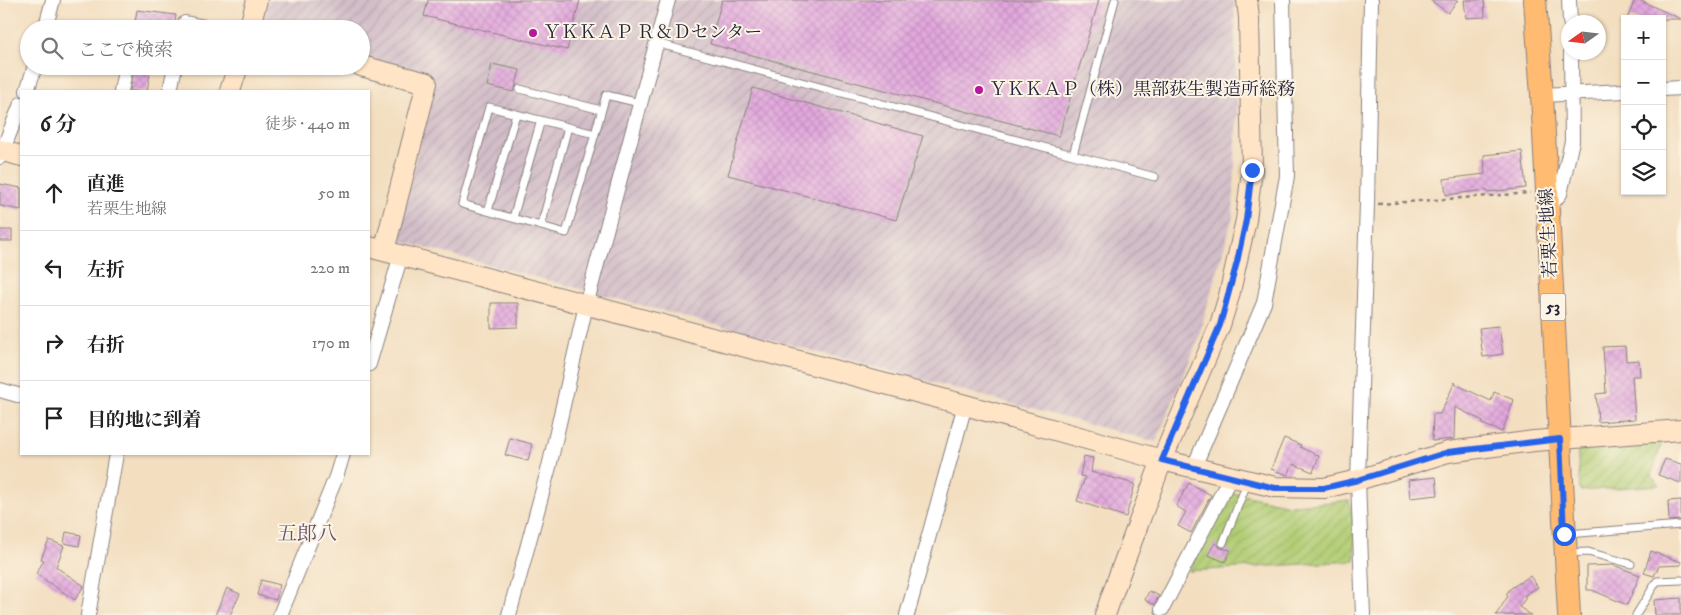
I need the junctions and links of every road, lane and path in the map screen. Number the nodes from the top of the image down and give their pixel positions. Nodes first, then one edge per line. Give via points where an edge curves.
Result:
1 (53, 0) edge
2 (257, 0) edge
3 (668, 0) edge
4 (1116, 0) edge
5 (1247, 0) edge
6 (1283, 0) edge
7 (1371, 0) edge
8 (1535, 0) edge
9 (1569, 0) edge
10 (1570, 15) edge
11 (47, 20) edge
12 (251, 20) edge
13 (656, 44) junction
14 (1571, 60) edge
15 (370, 68) edge
16 (32, 75) edge
17 (124, 75) edge
18 (174, 75) edge
19 (235, 75) edge
20 (1681, 88) edge
21 (520, 89) dead end
22 (1666, 89) edge
23 (27, 90) edge
24 (121, 90) edge
25 (170, 90) edge
26 (230, 90) edge
27 (1621, 90) edge
28 (1572, 93) junction
29 (1542, 95) junction
30 (640, 103) junction
31 (20, 107) edge
32 (601, 110) junction
33 (516, 114) junction
34 (541, 120) junction
35 (568, 128) junction
36 (595, 134) junction
37 (6, 153) edge
38 (1073, 155) junction
39 (1154, 177) dead end
40 (1547, 201) junction
41 (1367, 204) junction
42 (488, 211) junction
43 (513, 218) junction
44 (541, 226) junction
45 (385, 251) edge
46 (586, 305) junction
47 (370, 357) edge
48 (0, 390) edge
49 (20, 396) edge
50 (965, 405) junction
51 (1681, 430) edge
52 (1560, 439) junction
53 (116, 455) edge
54 (343, 455) edge
55 (1162, 460) junction
56 (1194, 468) junction
57 (1239, 479) junction
58 (1358, 480) junction
59 (1681, 525) edge
60 (1223, 544) dead end
61 (1565, 544) junction
62 (1631, 564) dead end
63 (1681, 580) edge
64 (1164, 613) edge
65 (88, 615) edge
66 (280, 615) edge
67 (509, 615) edge
68 (906, 615) edge
69 (1106, 615) edge
70 (1363, 615) edge
71 (1569, 615) edge
72 (1636, 615) edge

1 - 11 street
2 - 12 street
3 - 13 street
4 - 38 lane
5 - 55 street via 1252,170 1246,220 1220,325
6 - 56 street via 1287,176 1264,303
7 - 41 street
8 - 29 main road, 若栗生地線 / 53
9 - 10 street
13 - 30 street
13 - 38 lane
14 - 28 street
15 - 45 street via 427,83
16 - 23 street
17 - 24 street
18 - 25 street
19 - 26 street
20 - 22 street
21 - 32 lane
27 - 28 street
28 - 29 street
28 - 40 street via 1572,142 1560,194
29 - 40 main road, 若栗生地線 / 53
30 - 32 lane via 606,95
30 - 46 street
31 - 37 street
32 - 36 lane
33 - 34 lane
33 - 42 lane
33 - 42 lane via 489,107 462,204
34 - 35 lane
34 - 43 lane
35 - 36 lane
35 - 44 lane
36 - 44 lane via 566,233
38 - 39 lane
40 - 41 path
40 - 52 main road, 若栗生地線 / 53
41 - 58 street
42 - 43 lane
43 - 44 lane
45 - 46 street
45 - 47 street
46 - 50 street
46 - 67 street via 549,467
48 - 49 street
50 - 55 street
50 - 68 street
51 - 52 street
52 - 58 street via 1448,452
52 - 61 main road, 若栗生地線 / 53
53 - 65 street
54 - 66 street
55 - 56 street
55 - 69 street
56 - 57 street
57 - 58 street via 1275,488 1324,488
57 - 60 lane
57 - 64 street
58 - 70 street
59 - 61 lane
61 - 62 lane
61 - 71 main road, 若栗生地線 / 53
63 - 72 lane via 1657,581

